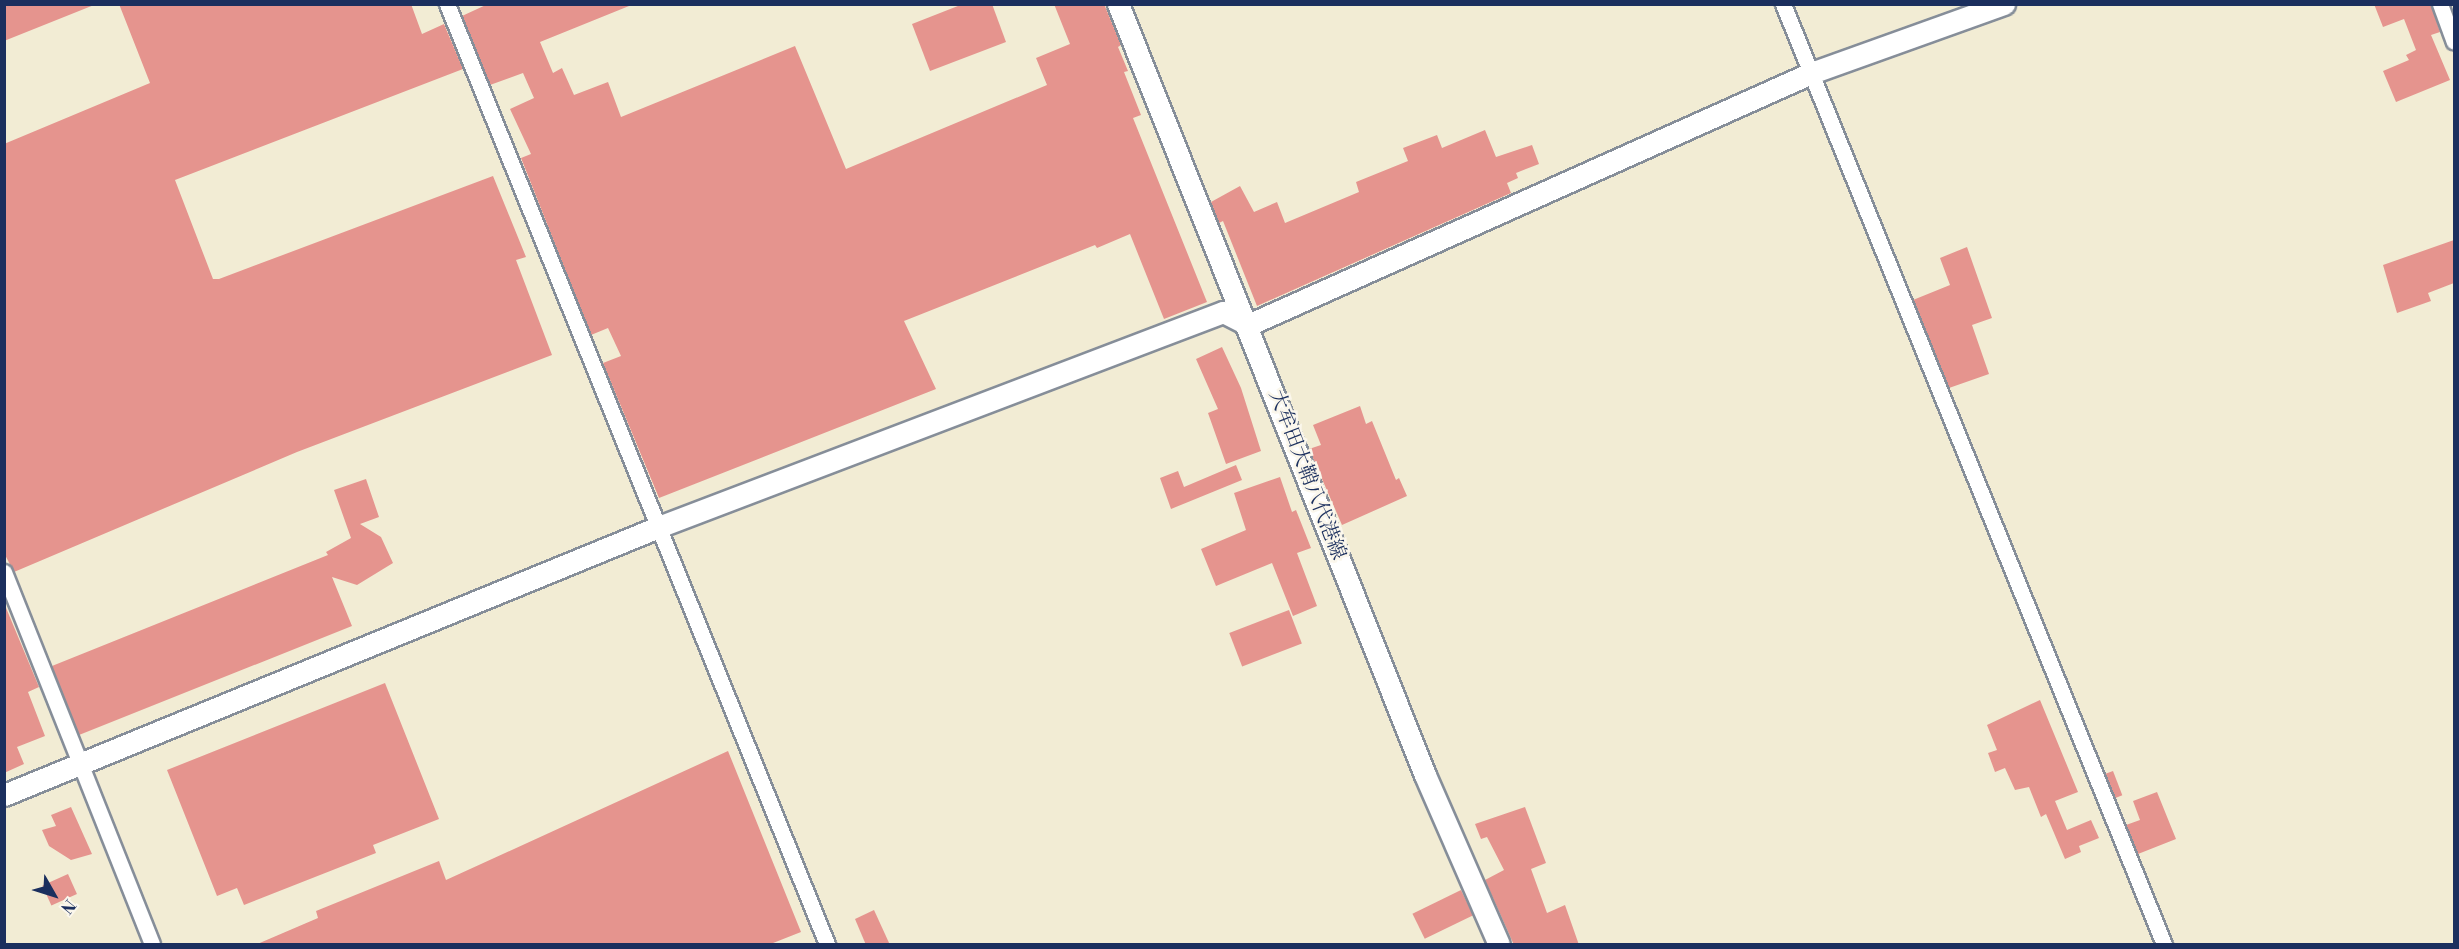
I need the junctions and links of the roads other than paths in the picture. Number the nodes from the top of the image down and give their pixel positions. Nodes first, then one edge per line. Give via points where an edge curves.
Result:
1 (447, 4) edge
2 (1118, 4) edge
3 (1783, 4) edge
4 (2004, 4) edge
5 (2440, 4) edge
6 (2454, 42) edge
7 (1811, 73) junction
8 (1248, 325) junction
9 (661, 526) junction
10 (4, 572) edge
11 (82, 764) junction
12 (4, 795) edge
13 (152, 945) edge
14 (827, 945) edge
15 (1498, 945) edge
16 (2164, 945) edge

1 - 9 street
2 - 8 main road, 大牟田大鞘八代港線
3 - 7 street
4 - 7 main road
5 - 6 street
7 - 8 main road
7 - 16 street
8 - 9 main road via 1223,312
8 - 15 main road, 大牟田大鞘八代港線 via 1425,775
9 - 11 main road
9 - 14 street
10 - 11 street
11 - 12 main road
11 - 13 street

